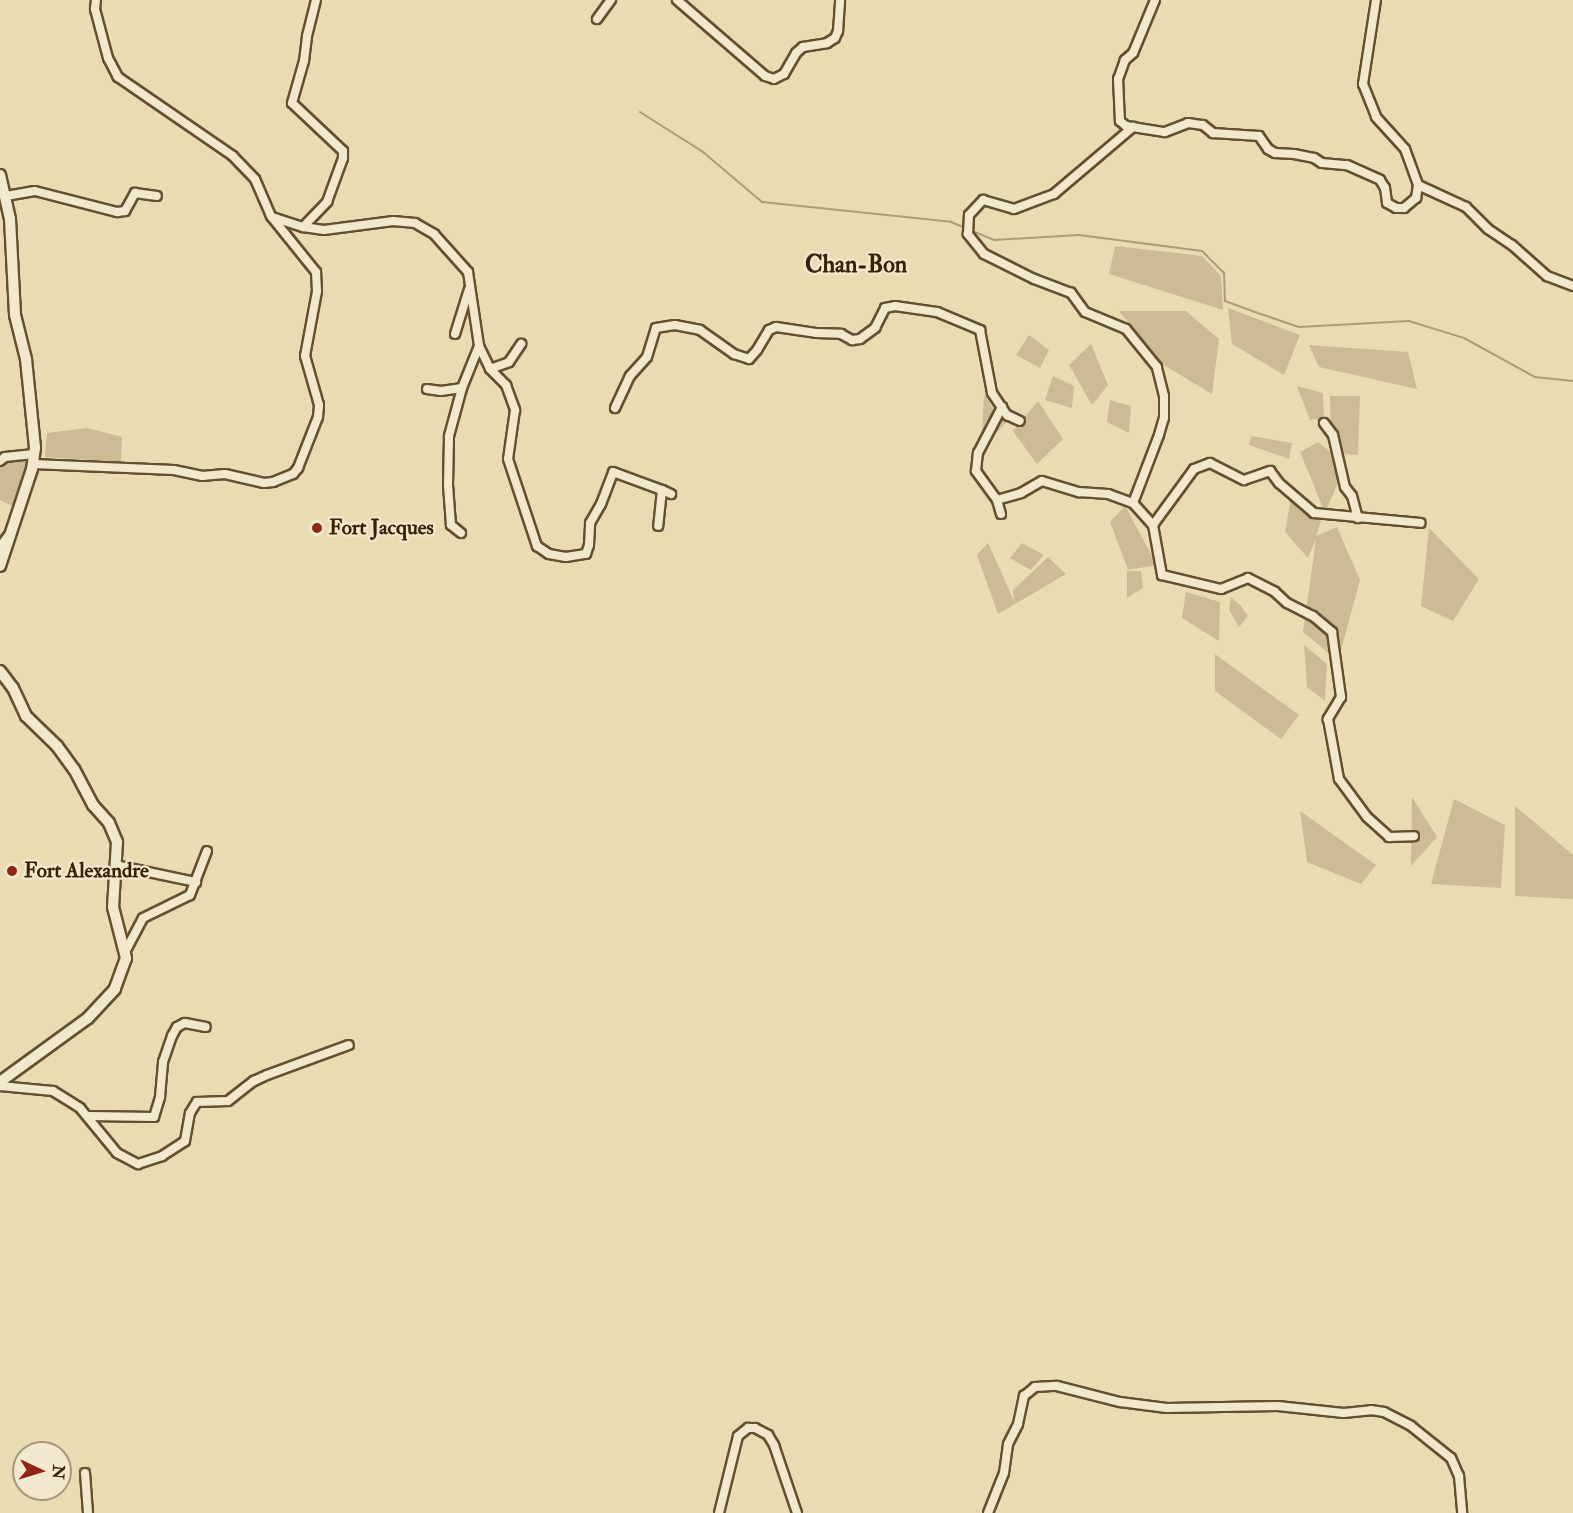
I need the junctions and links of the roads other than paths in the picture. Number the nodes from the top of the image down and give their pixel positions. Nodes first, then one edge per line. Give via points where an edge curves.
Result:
1 (96, 0) edge
2 (316, 0) edge
3 (611, 0) edge
4 (677, 0) edge
5 (840, 0) edge
6 (1155, 0) edge
7 (1377, 0) edge
8 (597, 19) dead end
9 (1133, 127) junction
10 (0, 175) edge
11 (1418, 185) junction
12 (6, 196) junction
13 (157, 196) dead end
14 (271, 216) junction
15 (303, 227) junction
16 (471, 284) junction
17 (1573, 286) edge
18 (455, 334) dead end
19 (521, 344) dead end
20 (479, 346) junction
21 (490, 369) junction
22 (462, 388) junction
23 (427, 389) dead end
24 (1002, 407) junction
25 (615, 408) dead end
26 (1020, 421) dead end
27 (1324, 423) dead end
28 (34, 459) junction
29 (0, 461) edge
30 (662, 490) junction
31 (671, 494) dead end
32 (997, 500) junction
33 (1133, 503) junction
34 (1000, 514) dead end
35 (1358, 518) junction
36 (1421, 523) dead end
37 (1153, 525) junction
38 (658, 526) dead end
39 (460, 533) dead end
40 (12, 534) junction
41 (0, 547) edge
42 (0, 566) edge
43 (0, 671) edge
44 (1414, 836) dead end
45 (207, 851) dead end
46 (115, 865) junction
47 (196, 882) junction
48 (125, 952) junction
49 (206, 1027) dead end
50 (349, 1045) dead end
51 (0, 1084) edge
52 (89, 1116) junction
53 (85, 1473) dead end
54 (87, 1513) edge
55 (719, 1513) edge
56 (797, 1513) edge
57 (988, 1513) edge
58 (1462, 1513) edge

1 - 14 street via 108,58 118,77 233,156 255,179
2 - 15 street via 292,104 343,150 343,158 327,202
3 - 8 street
4 - 5 street via 765,76 774,79 784,74 803,46 835,38
6 - 9 street via 1118,79 1120,121
7 - 11 street via 1363,84 1376,117 1405,149
9 - 11 street via 1166,132 1188,123 1203,125 1214,134 1259,136 1275,153 1347,165 1380,180 1386,203 1396,208 1404,208 1416,198
9 - 33 street via 1054,194 1014,209 983,200 970,212 968,224 968,234 984,254 1071,293 1085,312 1126,329 1156,367 1164,396 1164,418
10 - 12 street
11 - 17 street via 1466,207 1547,276
12 - 13 street via 34,191 117,212 125,211 135,193
12 - 28 street via 15,315 32,399
14 - 15 street
14 - 28 street via 312,267 317,279 305,356 319,405 318,417 293,474 264,483 225,474 202,476 174,470
15 - 16 street via 324,230 393,221 415,223 434,234 468,272
16 - 18 street
16 - 20 street
19 - 21 street via 508,362
20 - 21 street
20 - 22 street
21 - 30 street via 506,385 515,410 508,459 537,546 549,554 566,557 586,554 590,523 613,472
22 - 23 street
22 - 39 street via 449,436 448,485 452,525
24 - 25 street via 992,393 980,330 937,312 895,306 885,308 875,328 860,339 776,327 769,330 749,359 734,354 700,330 675,325 656,328 647,357 630,376
24 - 26 street via 1007,415
24 - 32 street via 978,453 976,471
27 - 35 street via 1333,435 1345,487
28 - 29 street via 5,457
28 - 40 street
30 - 31 street
30 - 38 street
32 - 33 street via 1042,481
32 - 34 street
33 - 37 street
35 - 36 street
35 - 37 street via 1314,513 1270,471 1244,480 1210,463 1194,469
37 - 44 street via 1162,575 1221,590 1248,578 1313,616 1332,632 1341,697 1328,719 1339,779 1367,817 1389,837
40 - 41 street
40 - 42 street
43 - 46 street via 26,716 57,746 93,806 109,823 117,842
45 - 47 street
46 - 47 street
46 - 48 street via 113,907
47 - 48 street via 190,895 143,918
48 - 51 street via 115,989 88,1018
49 - 52 street via 184,1023 172,1035 163,1062 154,1117
50 - 52 street via 261,1078 228,1101 197,1102 190,1113 184,1140 177,1148 147,1163 138,1164 117,1153
51 - 52 street via 52,1091
53 - 54 street
55 - 56 street via 738,1436 748,1428 768,1435 774,1445
57 - 58 street via 1004,1473 1021,1402 1028,1391 1046,1386 1167,1408 1278,1406 1344,1413 1384,1412 1411,1426 1451,1458 1459,1476

